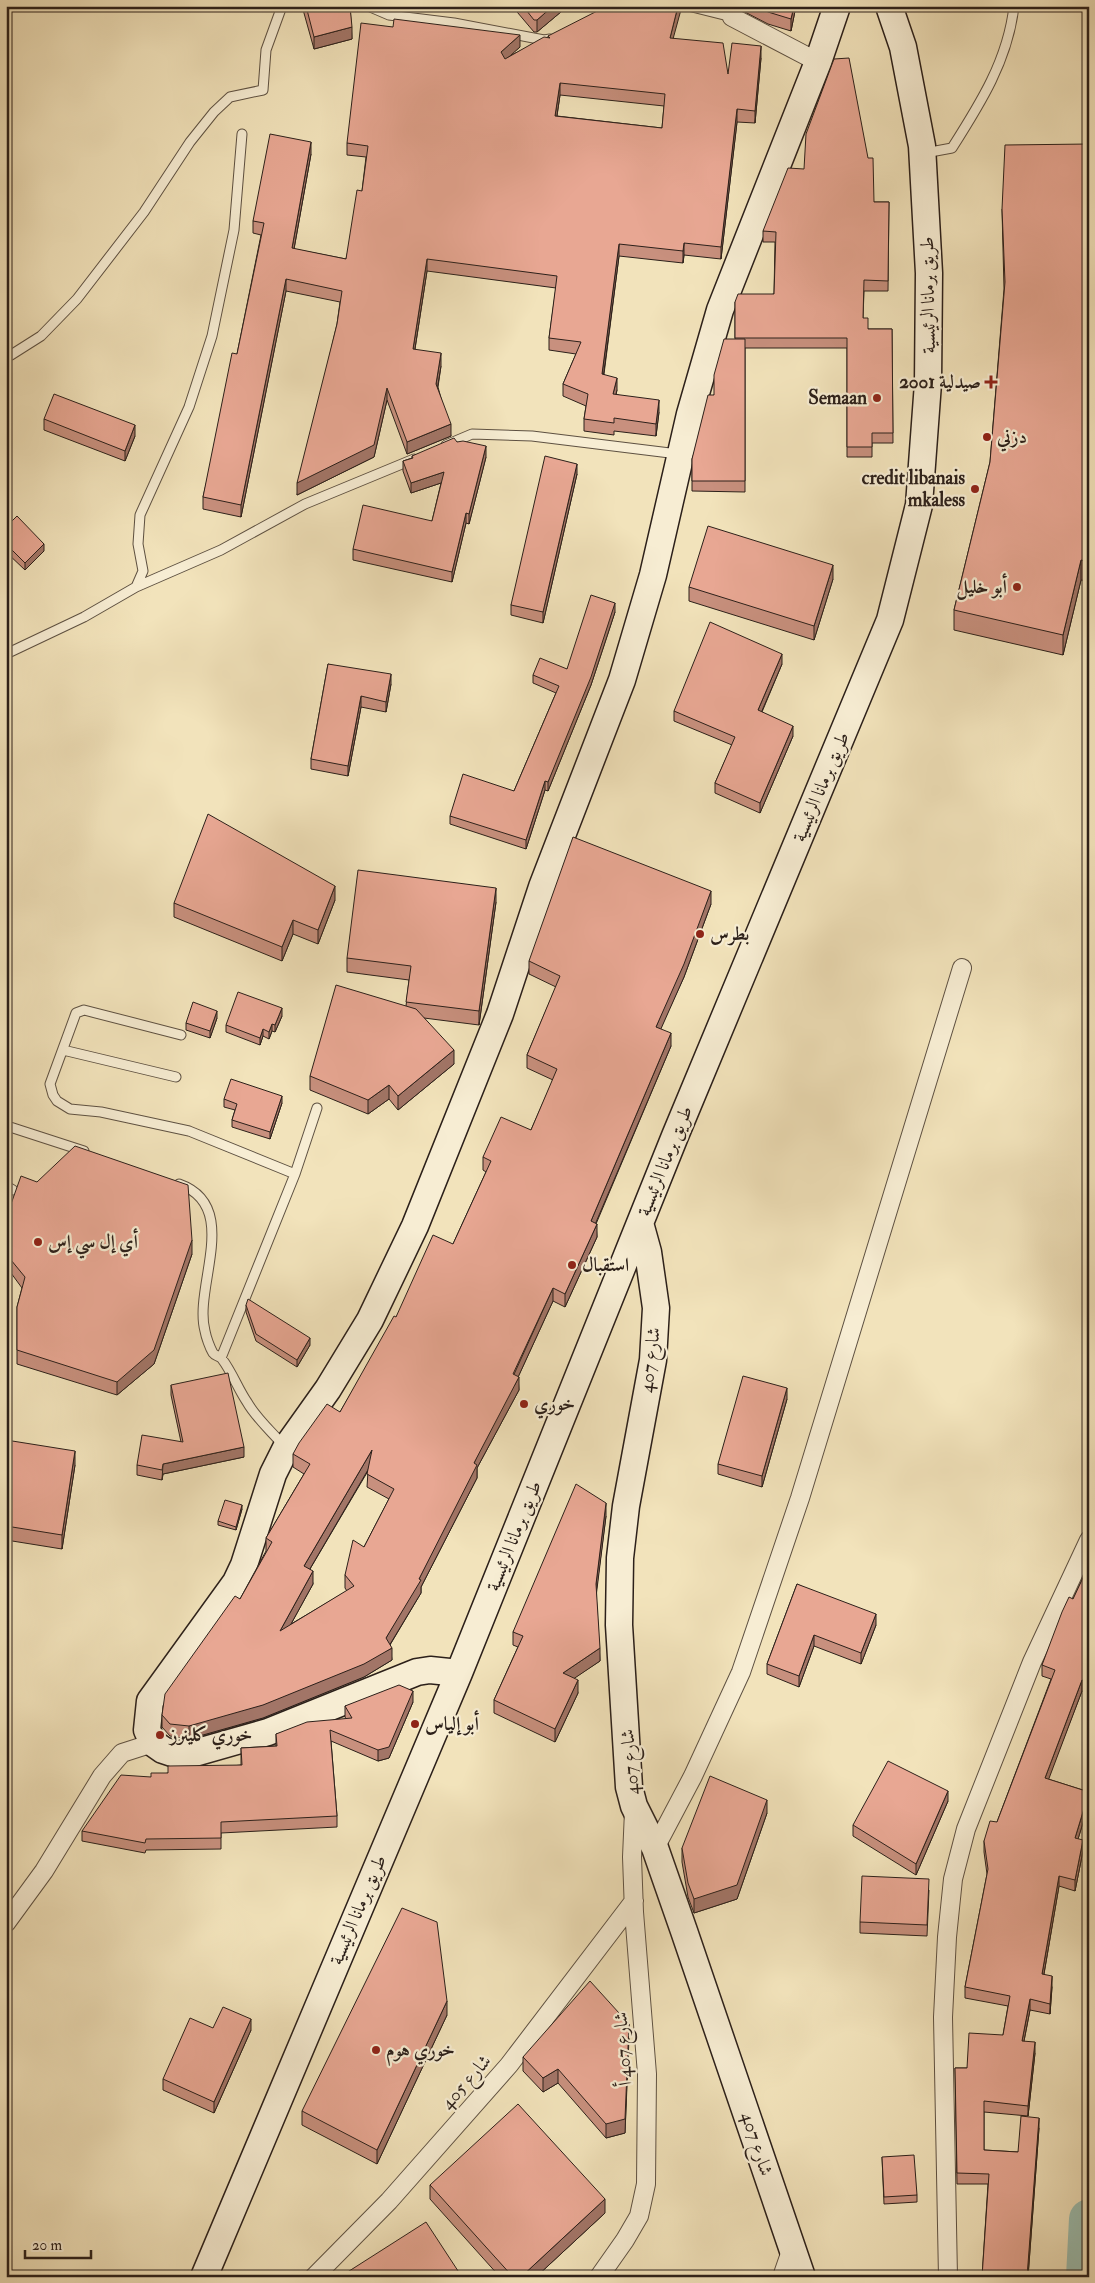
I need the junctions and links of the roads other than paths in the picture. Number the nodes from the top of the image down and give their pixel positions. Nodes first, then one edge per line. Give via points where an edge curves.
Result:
1 (282, 6) edge
2 (368, 6) edge
3 (688, 6) edge
4 (837, 6) edge
5 (889, 6) edge
6 (1014, 6) edge
7 (733, 11) edge
8 (557, 37) edge
9 (818, 62) junction
10 (242, 134) dead end
11 (923, 153) junction
12 (6, 356) edge
13 (437, 449) edge
14 (680, 454) junction
15 (420, 456) edge
16 (136, 587) junction
17 (6, 654) edge
18 (962, 968) dead end
19 (181, 1035) dead end
20 (62, 1050) junction
21 (176, 1076) dead end
22 (317, 1108) dead end
23 (6, 1128) edge
24 (90, 1153) edge
25 (295, 1174) junction
26 (173, 1182) edge
27 (640, 1223) junction
28 (221, 1358) junction
29 (286, 1448) junction
30 (1089, 1540) edge
31 (459, 1673) junction
32 (153, 1743) junction
33 (634, 1806) junction
34 (655, 1848) junction
35 (634, 1901) junction
36 (6, 1923) edge
37 (792, 2248) junction
38 (204, 2277) edge
39 (314, 2277) edge
40 (599, 2277) edge
41 (782, 2277) edge
42 (802, 2277) edge
43 (948, 2277) edge

1 - 12 lane via 266,50 263,90 230,97 214,112 144,212 77,299 40,336
2 - 8 lane via 389,15 544,40
3 - 7 lane
4 - 9 street
5 - 11 street, طريق برمانا الرئيسية via 903,47
6 - 11 lane via 1009,38 986,94 952,148
7 - 9 street
9 - 14 street via 720,310
10 - 16 lane via 234,230 212,336 189,407 140,515 138,544 143,571
11 - 27 street, طريق برمانا الرئيسية via 929,274 928,383 919,505 890,620
13 - 14 lane via 472,434 532,436
14 - 29 street via 653,575 622,680 542,887 500,1014 415,1226 370,1320 328,1389
15 - 16 lane via 305,504 221,550
16 - 17 lane via 84,617
18 - 34 street via 800,1498 741,1672 693,1776
19 - 20 lane via 84,1010 76,1014
20 - 21 lane
20 - 25 lane via 50,1084 57,1101 70,1109 101,1112 189,1131
22 - 25 lane
23 - 24 lane
25 - 28 lane
26 - 28 lane via 198,1194 208,1210 212,1232 203,1306 204,1331 214,1353
27 - 31 street, طريق برمانا الرئيسية
27 - 33 street, شارع 407 via 653,1282 655,1338 626,1506 619,1594 627,1762
28 - 29 lane via 248,1404
29 - 32 street via 273,1474 236,1582 150,1701 146,1730
30 - 43 street via 1032,1662 966,1829 953,1880 943,2017
31 - 32 street via 417,1672 268,1732 191,1754 175,1754
31 - 38 street, طريق برمانا الرئيسية
32 - 36 street via 122,1753 102,1776 44,1871
33 - 34 street, شارع 407
33 - 35 street, شارع 407 أ
34 - 37 street, شارع 407
35 - 39 street, شارع 405 via 509,2066 389,2201
35 - 40 street, شارع 407 أ via 647,2074 646,2184 639,2216
37 - 41 street
37 - 42 street, شارع 407

